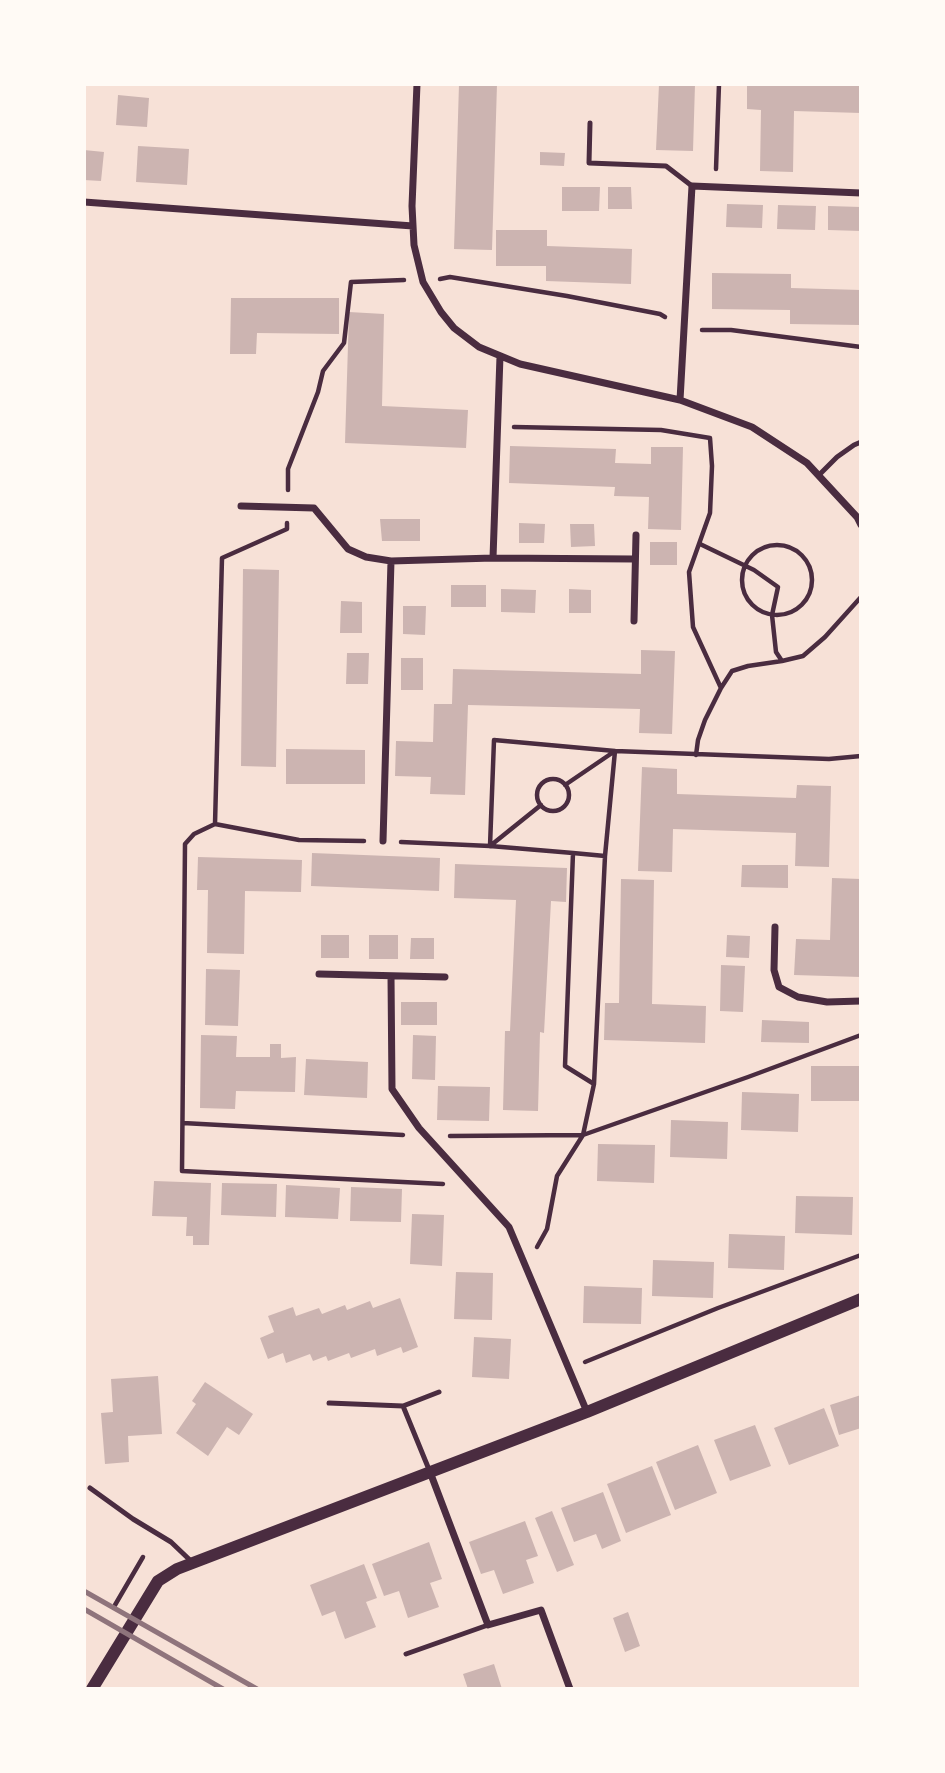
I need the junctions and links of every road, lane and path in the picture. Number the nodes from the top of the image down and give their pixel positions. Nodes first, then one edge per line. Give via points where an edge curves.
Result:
1 (417, 84) edge
2 (719, 84) edge
3 (590, 123) dead end
4 (692, 186) junction
5 (715, 187) junction
6 (861, 193) edge
7 (84, 202) edge
8 (413, 226) junction
9 (423, 282) junction
10 (684, 329) junction
11 (861, 348) edge
12 (500, 356) junction
13 (681, 400) junction
14 (723, 416) junction
15 (497, 426) junction
16 (710, 438) junction
17 (861, 442) edge
18 (818, 475) junction
19 (241, 506) dead end
20 (287, 507) junction
21 (861, 525) edge
22 (636, 535) dead end
23 (700, 544) junction
24 (494, 558) junction
25 (634, 559) junction
26 (391, 561) junction
27 (745, 565) junction
28 (861, 597) edge
29 (772, 615) junction
30 (634, 621) dead end
31 (782, 661) junction
32 (720, 688) junction
33 (615, 751) junction
34 (696, 755) junction
35 (861, 756) edge
36 (565, 785) junction
37 (541, 805) junction
38 (215, 824) junction
39 (383, 841) junction
40 (491, 846) junction
41 (573, 853) junction
42 (605, 856) junction
43 (775, 927) dead end
44 (319, 974) dead end
45 (391, 976) junction
46 (445, 977) dead end
47 (861, 1000) edge
48 (861, 1035) edge
49 (594, 1083) junction
50 (183, 1123) junction
51 (583, 1135) junction
52 (427, 1137) junction
53 (471, 1185) junction
54 (861, 1255) edge
55 (525, 1267) junction
56 (861, 1299) edge
57 (568, 1369) junction
58 (439, 1392) dead end
59 (329, 1403) dead end
60 (403, 1406) junction
61 (587, 1412) junction
62 (430, 1472) junction
63 (90, 1488) dead end
64 (192, 1563) junction
65 (488, 1625) junction
66 (406, 1654) dead end
67 (92, 1689) edge
68 (570, 1689) edge

1 - 8 street
2 - 5 path
3 - 4 lane via 589,163 667,166
4 - 5 street
4 - 10 street
5 - 6 street
7 - 8 street
8 - 9 street
9 - 10 path via 450,277 567,296 660,314
9 - 12 street via 454,328
9 - 20 path via 351,282 344,343 323,371 288,469
10 - 11 path via 731,330
10 - 13 street
12 - 13 street
12 - 15 street
13 - 14 street
14 - 16 path
14 - 18 street via 752,427
15 - 16 path via 661,430
15 - 24 street
16 - 23 path via 710,513
17 - 18 lane
18 - 21 street
19 - 20 street
20 - 26 street via 314,508 348,549
20 - 38 path via 287,529 222,558
22 - 25 street
23 - 27 path
23 - 32 path via 689,572 693,627
24 - 25 street
24 - 26 street
25 - 30 street
26 - 39 street
27 - 29 path via 742,587 746,597
27 - 29 path via 778,587
27 - 29 path via 761,548 785,545 796,550 811,568 811,592 805,603 784,615
28 - 31 path via 803,656
29 - 31 path via 776,652
31 - 32 path via 732,671
32 - 34 path
33 - 34 path
33 - 36 path
33 - 40 path via 494,740
33 - 42 path
34 - 35 path
36 - 37 path via 556,780 545,782 538,795
36 - 37 path via 569,799 564,807 549,811
37 - 40 path
38 - 39 path via 299,840
38 - 50 path via 185,844
39 - 40 path
40 - 41 path
41 - 42 path
41 - 49 path via 565,1066
42 - 49 path
43 - 47 street via 779,986 798,997 827,1002
44 - 45 street
45 - 46 street
45 - 52 street via 392,1089
48 - 51 path
49 - 51 path
50 - 52 path
50 - 53 path via 182,1171
51 - 52 path
51 - 55 path via 557,1176 547,1229
52 - 53 street
53 - 55 street via 509,1227
54 - 57 path
55 - 57 street
56 - 61 street
57 - 61 street
58 - 60 lane
59 - 60 lane
60 - 62 lane
61 - 62 street
62 - 64 street
62 - 65 street
63 - 64 lane via 171,1542
64 - 67 street via 158,1581
65 - 66 lane
65 - 68 street via 541,1611

